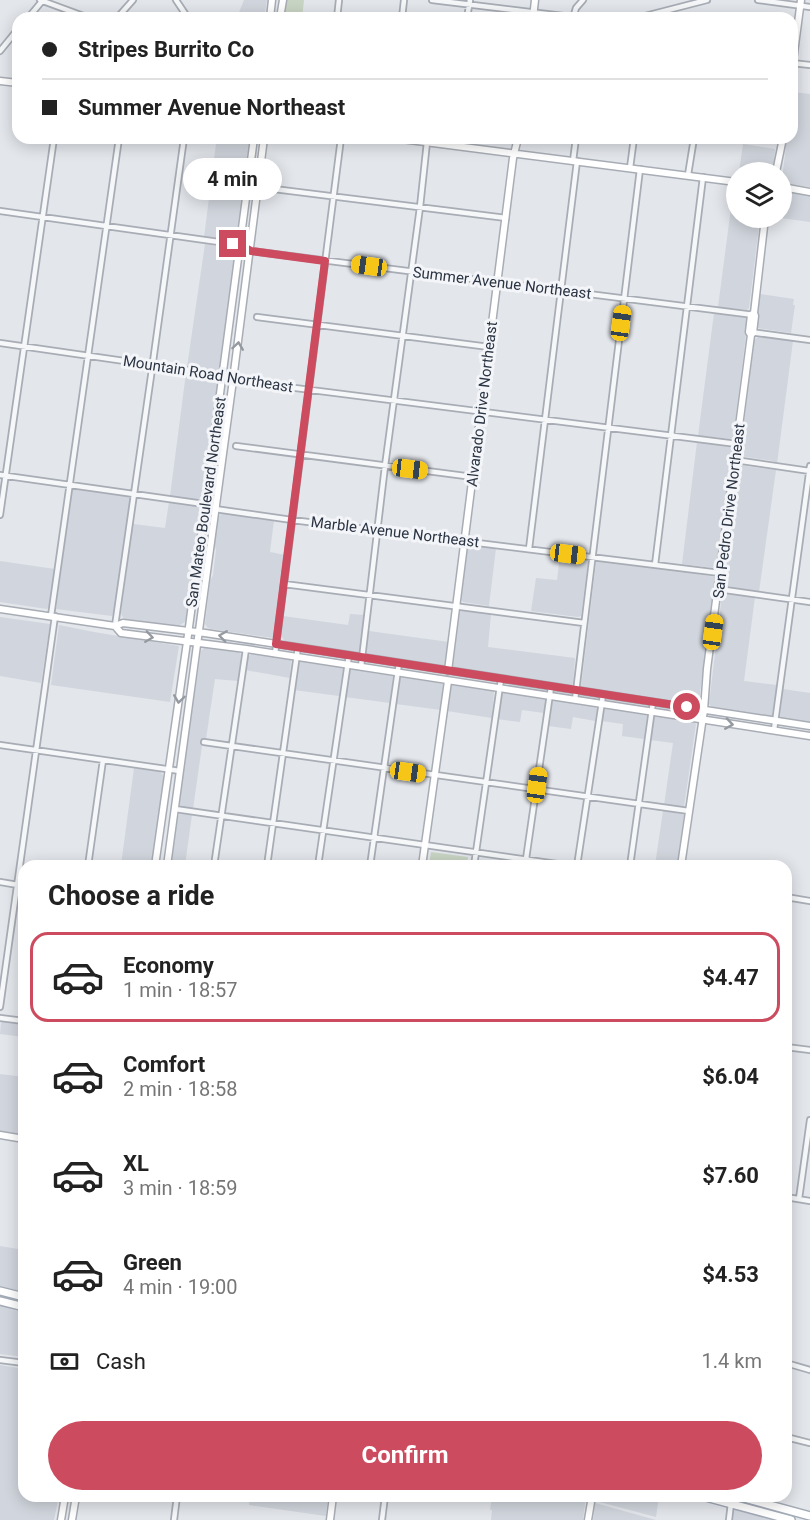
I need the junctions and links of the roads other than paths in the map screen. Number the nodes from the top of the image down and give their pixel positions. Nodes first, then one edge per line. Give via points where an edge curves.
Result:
1 (133, 0) edge
2 (432, 0) edge
3 (707, 0) edge
4 (758, 0) edge
5 (42, 1) edge
6 (470, 2) edge
7 (800, 3) edge
8 (810, 7) edge
9 (72, 12) edge
10 (122, 12) edge
11 (518, 12) edge
12 (660, 12) edge
13 (798, 18) edge
14 (12, 35) edge
15 (0, 51) edge
16 (53, 144) edge
17 (118, 144) edge
18 (183, 144) edge
19 (253, 144) edge
20 (263, 144) edge
21 (340, 144) edge
22 (427, 144) edge
23 (463, 144) edge
24 (517, 144) edge
25 (576, 144) edge
26 (633, 144) edge
27 (693, 144) edge
28 (782, 144) edge
29 (515, 153) junction
30 (575, 161) junction
31 (778, 162) edge
32 (630, 168) junction
33 (640, 169) junction
34 (688, 175) junction
35 (703, 177) junction
36 (726, 180) edge
37 (274, 189) dead end
38 (792, 189) edge
39 (810, 192) edge
40 (333, 196) junction
41 (420, 207) junction
42 (0, 211) edge
43 (42, 218) junction
44 (506, 218) junction
45 (107, 227) junction
46 (764, 228) edge
47 (171, 236) junction
48 (240, 245) junction
49 (251, 251) junction
50 (325, 261) junction
51 (411, 272) junction
52 (498, 283) junction
53 (562, 290) junction
54 (624, 298) junction
55 (686, 306) junction
56 (754, 315) junction
57 (257, 317) dead end
58 (317, 326) junction
59 (751, 333) junction
60 (402, 337) junction
61 (810, 340) edge
62 (0, 343) edge
63 (24, 347) junction
64 (489, 347) junction
65 (88, 356) junction
66 (153, 365) junction
67 (223, 375) junction
68 (233, 380) junction
69 (309, 390) junction
70 (395, 401) junction
71 (482, 412) junction
72 (546, 420) junction
73 (608, 428) junction
74 (671, 436) junction
75 (737, 444) junction
76 (236, 446) dead end
77 (300, 455) junction
78 (735, 460) junction
79 (386, 466) junction
80 (810, 466) edge
81 (810, 472) edge
82 (3, 475) edge
83 (473, 477) junction
84 (70, 485) junction
85 (135, 494) junction
86 (205, 504) junction
87 (215, 509) junction
88 (0, 515) edge
89 (292, 520) junction
90 (378, 530) junction
91 (465, 541) junction
92 (529, 549) junction
93 (592, 557) junction
94 (655, 565) junction
95 (720, 573) junction
96 (284, 584) junction
97 (718, 589) junction
98 (370, 595) junction
99 (792, 599) junction
100 (810, 602) edge
101 (457, 606) junction
102 (0, 609) edge
103 (53, 616) junction
104 (584, 623) junction
105 (115, 626) junction
106 (188, 632) junction
107 (198, 633) junction
108 (187, 642) junction
109 (198, 642) junction
110 (276, 644) junction
111 (298, 647) junction
112 (246, 649) junction
113 (275, 654) junction
114 (349, 655) junction
115 (297, 657) junction
116 (362, 658) junction
117 (399, 663) junction
118 (347, 665) junction
119 (361, 667) junction
120 (448, 671) junction
121 (398, 673) junction
122 (501, 679) junction
123 (448, 681) junction
124 (551, 687) junction
125 (500, 688) junction
126 (576, 690) junction
127 (603, 694) junction
128 (550, 696) junction
129 (575, 700) junction
130 (653, 702) junction
131 (602, 704) junction
132 (704, 710) junction
133 (651, 712) junction
134 (702, 719) junction
135 (775, 720) junction
136 (810, 726) edge
137 (774, 730) junction
138 (810, 736) edge
139 (204, 742) dead end
140 (0, 745) edge
141 (232, 746) junction
142 (37, 751) junction
143 (282, 754) junction
144 (103, 760) junction
145 (334, 761) junction
146 (384, 768) junction
147 (169, 770) junction
148 (180, 771) junction
149 (435, 776) junction
150 (486, 783) junction
151 (537, 790) junction
152 (588, 797) junction
153 (638, 804) junction
154 (175, 809) junction
155 (689, 811) junction
156 (221, 816) junction
157 (273, 823) junction
158 (323, 831) junction
159 (374, 837) junction
160 (425, 844) junction
161 (476, 852) junction
162 (526, 859) junction
163 (21, 860) edge
164 (89, 860) edge
165 (156, 860) edge
166 (168, 860) edge
167 (215, 860) edge
168 (268, 860) edge
169 (319, 860) edge
170 (371, 860) edge
171 (423, 860) edge
172 (475, 860) edge
173 (532, 860) edge
174 (579, 860) edge
175 (631, 860) edge
176 (682, 860) edge
177 (18, 878) edge
178 (0, 882) edge
179 (17, 885) junction
180 (792, 898) edge
181 (810, 901) edge
182 (0, 1007) edge
183 (0, 1018) edge
184 (18, 1020) edge
185 (792, 1048) edge
186 (810, 1050) edge
187 (810, 1120) edge
188 (0, 1135) edge
189 (18, 1138) edge
190 (792, 1198) edge
191 (799, 1199) junction
192 (810, 1200) edge
193 (0, 1291) edge
194 (18, 1296) edge
195 (0, 1301) edge
196 (18, 1306) edge
197 (0, 1360) edge
198 (18, 1362) edge
199 (792, 1365) edge
200 (810, 1370) edge
201 (792, 1438) edge
202 (810, 1443) edge
203 (64, 1502) edge
204 (75, 1502) edge
205 (176, 1502) edge
206 (332, 1502) edge
207 (384, 1502) edge
208 (591, 1502) edge
209 (727, 1502) edge
210 (759, 1502) edge
211 (731, 1503) junction
212 (810, 1516) edge
213 (61, 1520) edge
214 (72, 1520) edge
215 (174, 1520) edge
216 (330, 1520) edge
217 (382, 1520) edge
218 (588, 1520) edge
219 (729, 1520) edge
220 (791, 1520) edge

1 - 10 street
2 - 6 street
3 - 12 street
4 - 7 street
5 - 9 street
6 - 11 street
7 - 8 street
7 - 13 main road
14 - 15 street
16 - 43 street
17 - 45 street
18 - 47 street
19 - 48 main road, San Mateo Boulevard Northeast
20 - 49 main road, San Mateo Boulevard Northeast
21 - 40 street
22 - 41 street
23 - 29 main road
24 - 29 main road, Alvarado Drive Northeast
25 - 30 street
26 - 32 street
27 - 34 street
28 - 31 main road
29 - 30 main road
29 - 44 main road, Alvarado Drive Northeast
30 - 32 main road
30 - 53 street
32 - 33 main road
33 - 34 main road
33 - 54 street
34 - 35 main road
35 - 36 main road
35 - 55 street
37 - 40 street
38 - 39 main road
40 - 41 street
40 - 50 street
41 - 44 street
41 - 51 street
42 - 43 street, Summer Avenue Northeast
43 - 45 street, Summer Avenue Northeast
43 - 63 street
44 - 52 main road, Alvarado Drive Northeast
45 - 47 street, Summer Avenue Northeast
45 - 65 street
46 - 56 main road, San Pedro Drive Northeast
47 - 48 street, Summer Avenue Northeast
47 - 66 street
48 - 49 street, Summer Avenue Northeast
48 - 67 main road, San Mateo Boulevard Northeast
49 - 50 street, Summer Avenue Northeast
68 -> 49 main road, San Mateo Boulevard Northeast
50 - 51 street, Summer Avenue Northeast
50 - 58 street
51 - 52 street, Summer Avenue Northeast
51 - 60 street
52 - 53 street, Summer Avenue Northeast
52 - 64 main road, Alvarado Drive Northeast
53 - 54 street, Summer Avenue Northeast
53 - 72 street
54 - 55 street, Summer Avenue Northeast
54 - 73 street
55 - 56 street, Summer Avenue Northeast
55 - 74 street
56 - 59 main road, San Pedro Drive Northeast
57 - 58 street
58 - 60 street
58 - 69 street
59 - 61 street
59 - 75 main road, San Pedro Drive Northeast
60 - 64 street
60 - 70 street
62 - 63 street, Mountain Road Northeast
63 - 65 street, Mountain Road Northeast
63 - 82 street
64 - 71 main road, Alvarado Drive Northeast
65 - 66 street, Mountain Road Northeast
65 - 84 street
66 - 67 street, Mountain Road Northeast
66 - 85 street
67 - 68 street, Mountain Road Northeast
67 - 86 main road, San Mateo Boulevard Northeast
68 - 69 street, Mountain Road Northeast
68 - 87 main road, San Mateo Boulevard Northeast
69 - 70 street, Mountain Road Northeast
69 - 77 street
70 - 71 street, Mountain Road Northeast
70 - 79 street
71 - 72 street, Mountain Road Northeast
71 - 83 main road, Alvarado Drive Northeast
72 - 73 street, Mountain Road Northeast
72 - 92 street
73 - 74 street, Mountain Road Northeast
73 - 93 street
74 - 75 street, Mountain Road Northeast
74 - 94 street
75 - 78 main road, San Pedro Drive Northeast
76 - 77 street
77 - 79 street
77 - 89 street
78 - 81 street
78 - 95 main road, San Pedro Drive Northeast
79 - 83 street
79 - 90 street
80 - 81 street
81 - 99 street
82 - 84 street, Marble Avenue Northeast
82 - 88 street
83 - 91 main road, Alvarado Drive Northeast
84 - 85 street, Marble Avenue Northeast
84 - 103 street
85 - 86 street, Marble Avenue Northeast
85 - 105 street
86 - 87 street, Marble Avenue Northeast
86 - 106 main road, San Mateo Boulevard Northeast
87 - 89 street, Marble Avenue Northeast
87 - 107 main road, San Mateo Boulevard Northeast
89 - 90 street, Marble Avenue Northeast
89 - 96 street
90 - 91 street, Marble Avenue Northeast
90 - 98 street
91 - 92 street, Marble Avenue Northeast
91 - 101 main road, Alvarado Drive Northeast
92 - 93 street, Marble Avenue Northeast
93 - 94 street, Marble Avenue Northeast
93 - 104 street
94 - 95 street, Marble Avenue Northeast
95 - 97 main road, San Pedro Drive Northeast
96 - 98 street
96 - 110 street
97 - 99 street
97 - 132 main road, San Pedro Drive Northeast
98 - 101 street
98 - 116 street
99 - 100 street
99 - 135 street
101 - 104 street
101 - 120 main road, Alvarado Drive Northeast
102 - 103 main road
103 - 105 main road
103 - 142 street
104 - 126 street
105 - 106 main road via 123,623
105 -> 108 main road via 121,633
106 - 107 main road
106 - 108 main road, San Mateo Boulevard Northeast
107 - 109 main road, San Mateo Boulevard Northeast
110 -> 107 main road
108 - 109 main road
108 -> 147 main road, San Mateo Boulevard Northeast
109 - 112 main road
109 - 148 main road, San Mateo Boulevard Northeast
110 - 111 main road
110 - 113 street
111 - 114 main road
111 - 115 street
112 - 113 main road
112 - 141 street
113 - 115 main road
114 - 116 main road
114 - 118 street
115 - 118 main road
115 - 143 street
116 - 117 main road
116 - 119 street
117 - 120 main road
117 - 121 street
118 - 119 main road
118 - 145 street
119 - 121 main road
120 - 122 main road
121 - 123 main road
121 - 146 street
122 - 124 main road
122 - 125 street
123 - 125 main road
123 - 149 main road
124 - 126 main road
124 - 128 street
125 - 128 main road
125 - 150 street
126 - 127 main road
126 - 129 street
127 - 130 main road
127 - 131 street
128 - 129 main road
128 - 151 street
129 - 131 main road
130 - 132 main road
130 - 133 street
131 - 133 main road
131 - 152 street
132 - 134 main road, San Pedro Drive Northeast
132 - 135 main road
133 - 134 main road
133 - 153 street
134 -> 137 main road
134 - 155 main road, San Pedro Drive Northeast
135 - 136 main road
135 - 137 street
137 - 138 main road
139 - 141 street
140 - 142 street
141 - 143 street
141 - 156 street
142 - 144 street
142 - 163 street
143 - 145 street
143 - 157 street
144 - 147 street
144 - 164 street
145 - 146 street
145 - 158 street
146 - 149 street
146 - 159 street
147 - 148 street
147 - 165 main road, San Mateo Boulevard Northeast
148 - 154 main road, San Mateo Boulevard Northeast
149 - 150 street
149 - 160 main road
150 - 151 street
150 - 161 street
151 - 152 street
151 - 162 street
152 - 153 street
152 - 174 street
153 - 155 street
153 - 175 street
154 - 156 street
154 - 166 main road, San Mateo Boulevard Northeast
155 - 176 main road, San Pedro Drive Northeast
156 - 157 street
156 - 167 street
157 - 158 street
157 - 168 street
158 - 159 street
158 - 169 street
159 - 160 street
159 - 170 street
160 - 161 street
160 - 171 main road
161 - 162 street
161 - 172 street
162 - 173 street
177 - 179 street
178 - 179 street
179 - 182 street
180 - 181 street
183 - 184 street
185 - 186 street
187 - 191 street
188 - 189 main road
190 - 191 street
191 - 192 street
193 - 194 main road
195 - 196 main road
197 - 198 street
199 - 200 street
201 - 202 street
203 - 213 main road
204 - 214 main road
205 - 215 street
206 - 216 main road
207 - 217 street
208 - 218 main road
209 - 211 main road
210 - 212 main road
211 - 219 street
211 - 220 main road

